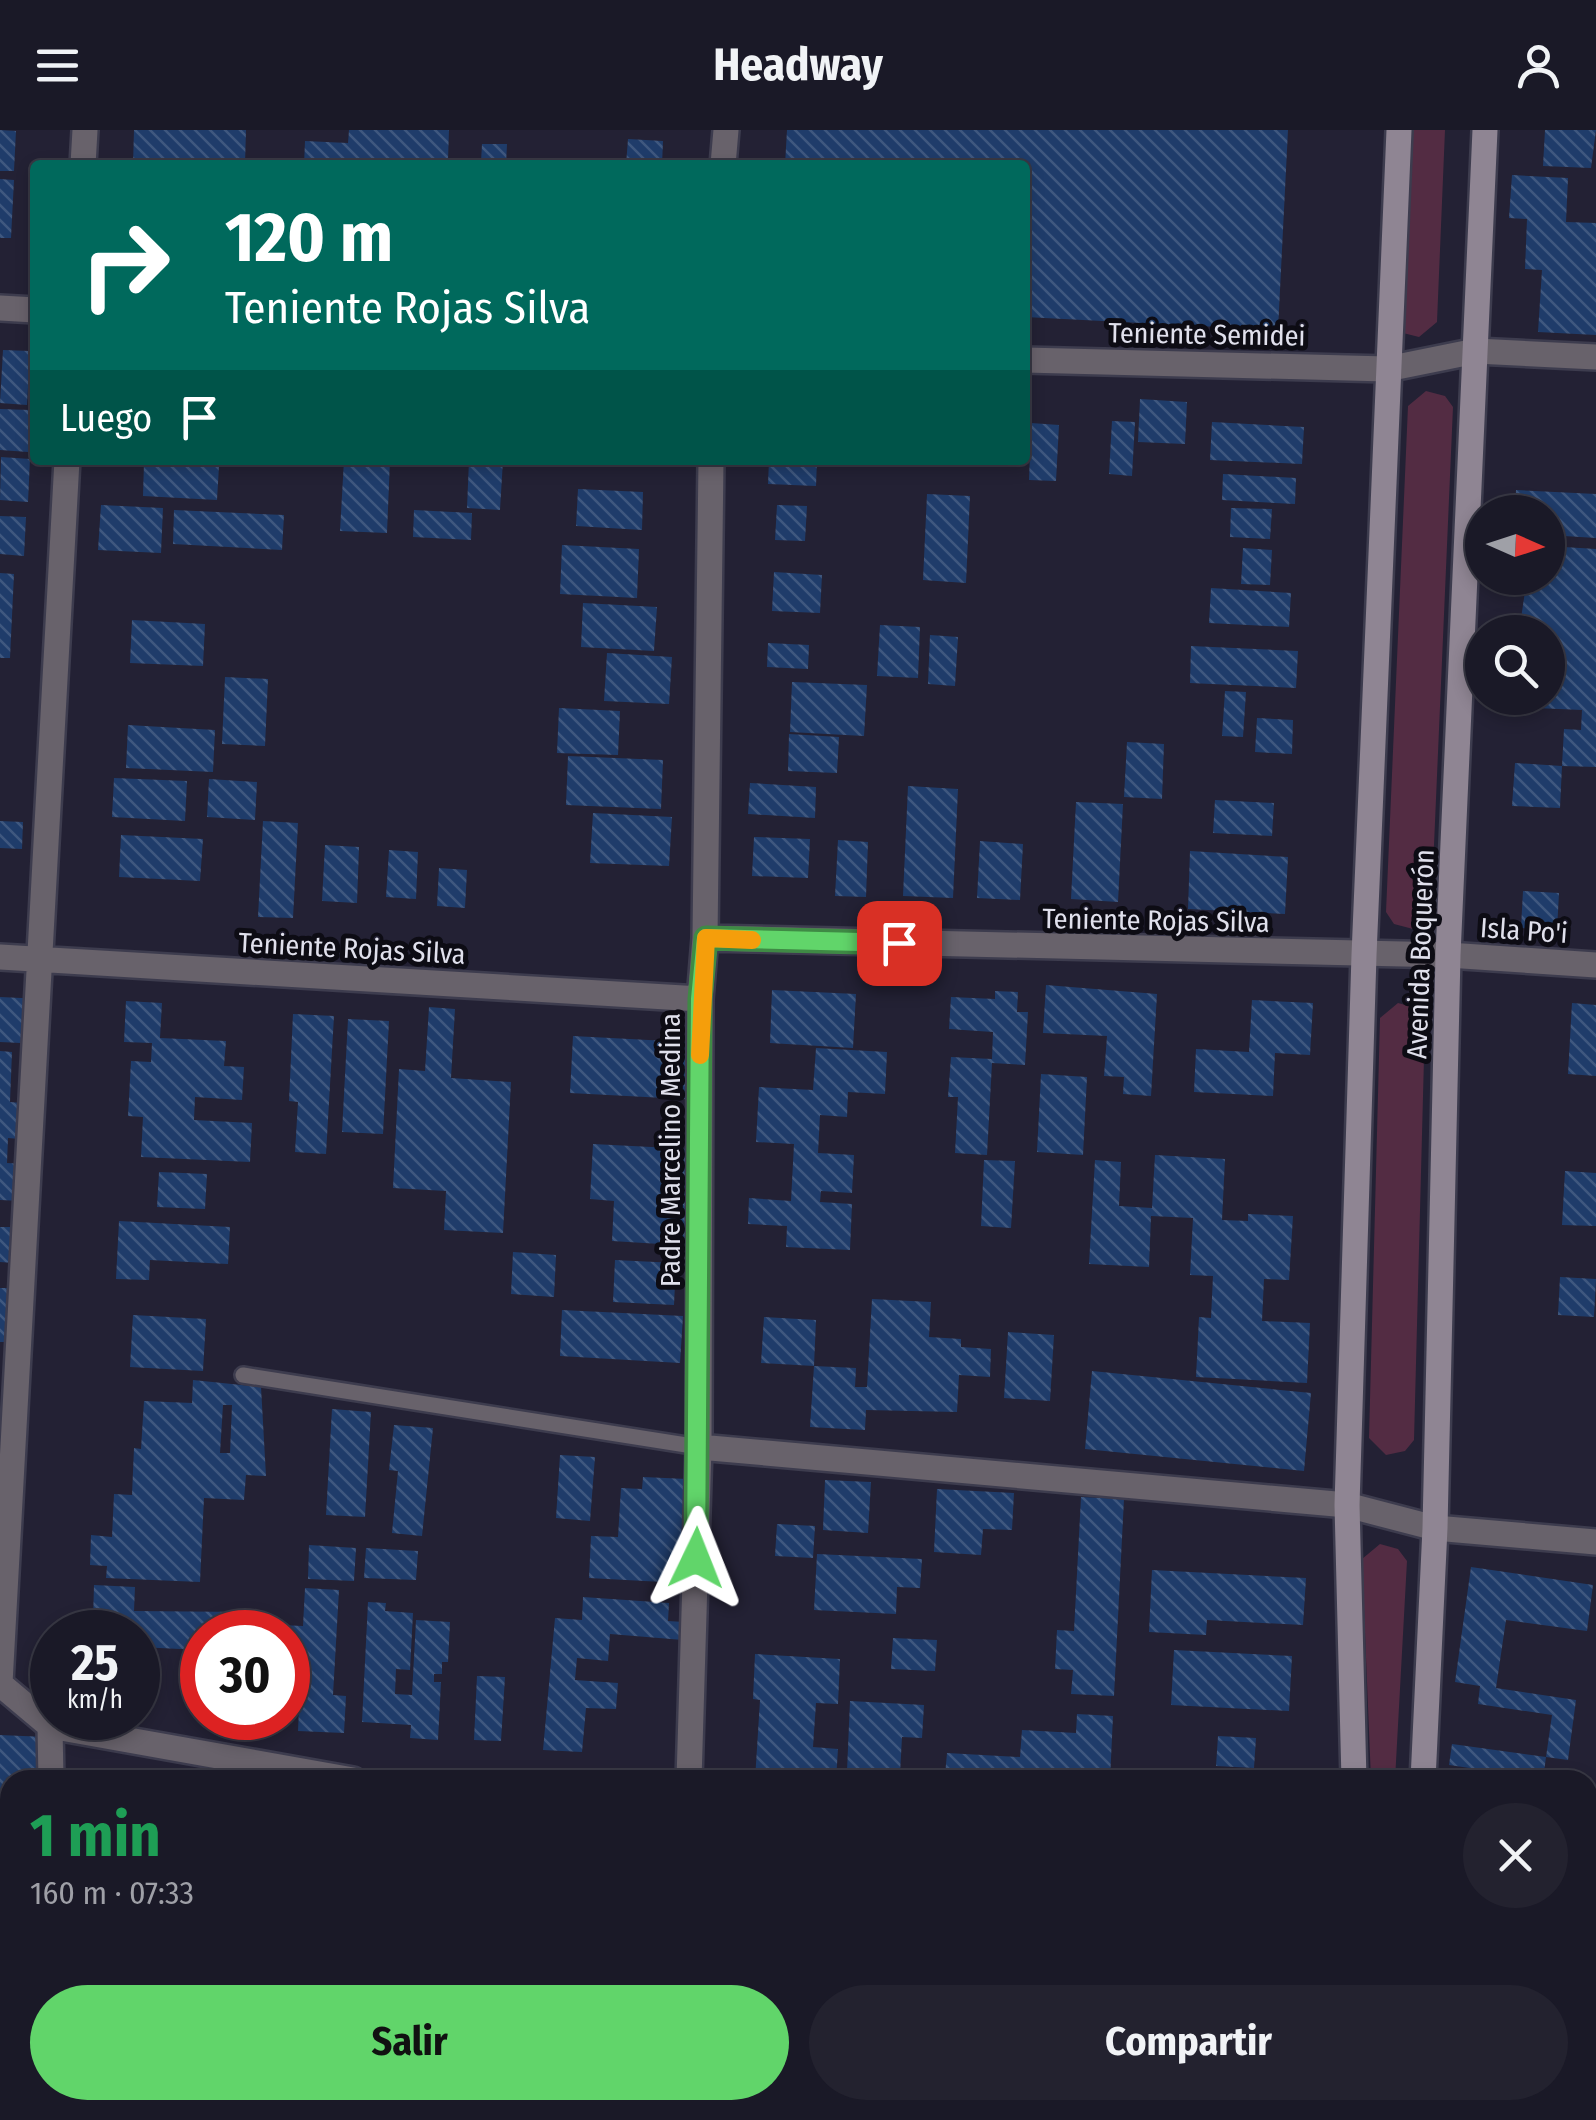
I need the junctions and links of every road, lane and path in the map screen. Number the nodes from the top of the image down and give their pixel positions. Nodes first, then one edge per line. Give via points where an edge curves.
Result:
1 (85, 130) edge
2 (726, 130) edge
3 (1399, 130) edge
4 (1485, 130) edge
5 (83, 160) edge
6 (724, 160) edge
7 (0, 308) edge
8 (30, 310) edge
9 (1476, 351) junction
10 (1596, 357) edge
11 (1030, 360) edge
12 (1388, 369) junction
13 (67, 465) edge
14 (710, 465) edge
15 (706, 938) junction
16 (1364, 955) junction
17 (1448, 955) junction
18 (0, 956) edge
19 (39, 959) junction
20 (1596, 965) edge
21 (700, 999) junction
22 (242, 1375) dead end
23 (700, 1447) junction
24 (1348, 1505) junction
25 (1435, 1528) junction
26 (1596, 1542) edge
27 (0, 1683) edge
28 (30, 1709) edge
29 (50, 1740) edge
30 (129, 1740) edge
31 (51, 1770) edge
32 (297, 1770) edge
33 (689, 1770) edge
34 (1354, 1770) edge
35 (1423, 1770) edge

1 - 5 street
2 - 6 street
3 - 12 street, Avenida Boquerón
4 - 9 street, Avenida Boquerón
7 - 8 street
9 - 10 street, Teniente Semidei
9 - 12 street, Teniente Semidei
9 - 17 street, Avenida Boquerón
11 - 12 street, Teniente Semidei
12 - 16 street, Avenida Boquerón
13 - 19 street
14 - 15 street, Padre Marcelino Medina
15 - 16 street, Teniente Rojas Silva
15 - 21 street, Padre Marcelino Medina
16 - 17 street, Teniente Rojas Silva
16 - 24 street, Avenida Boquerón
17 - 20 street, Isla Po'i
17 - 25 street, Avenida Boquerón
18 - 19 street, Teniente Rojas Silva
19 - 21 street, Teniente Rojas Silva
19 - 27 street
21 - 23 street, Padre Marcelino Medina
22 - 23 lane
23 - 24 street
23 - 33 street, Padre Marcelino Medina
24 - 25 street
24 - 34 street, Avenida Boquerón
25 - 26 street
25 - 35 street, Avenida Boquerón
27 - 28 street
29 - 31 street
30 - 32 street

